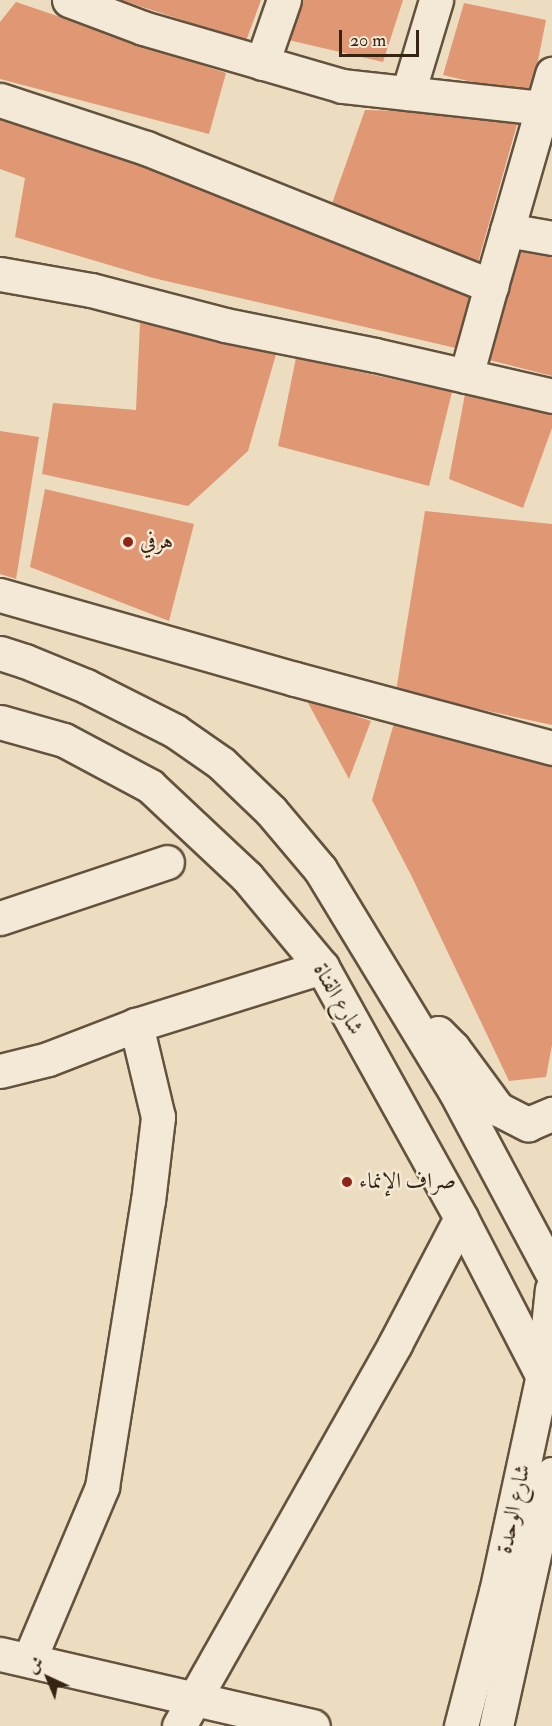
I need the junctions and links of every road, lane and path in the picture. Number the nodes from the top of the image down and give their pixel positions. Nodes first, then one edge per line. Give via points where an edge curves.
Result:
1 (69, 0) edge
2 (284, 0) edge
3 (436, 0) edge
4 (262, 63) junction
5 (552, 74) edge
6 (408, 93) junction
7 (0, 100) edge
8 (547, 109) edge
9 (507, 230) junction
10 (552, 238) edge
11 (0, 274) edge
12 (491, 286) junction
13 (465, 376) junction
14 (552, 396) edge
15 (0, 595) edge
16 (0, 653) edge
17 (0, 722) edge
18 (552, 748) edge
19 (167, 862) dead end
20 (0, 918) edge
21 (322, 967) junction
22 (393, 990) junction
23 (136, 1025) junction
24 (0, 1071) edge
25 (552, 1114) edge
26 (460, 1218) junction
27 (552, 1273) edge
28 (552, 1289) edge
29 (547, 1384) edge
30 (552, 1474) edge
31 (15, 1657) edge
32 (195, 1698) junction
33 (179, 1726) edge
34 (314, 1726) edge
35 (461, 1726) edge
36 (496, 1726) edge

1 - 4 street via 143,28
2 - 4 street
3 - 6 street
4 - 6 street via 342,86
5 - 8 street
6 - 8 street
7 - 12 street via 146,148
8 - 9 street
9 - 10 street
9 - 12 street
11 - 13 street via 91,290 225,325
12 - 13 street
13 - 14 street
15 - 18 street
16 - 22 street via 86,686 175,731 221,763 271,811 320,869
17 - 21 street, شارع القناة via 64,740 150,786 247,878
19 - 20 street
21 - 23 street
21 - 26 street, شارع القناة
22 - 25 street via 453,1048 498,1109 528,1124
22 - 27 street via 455,1091
23 - 24 street via 48,1059
23 - 31 street via 158,1117 102,1487
26 - 29 street, شارع القناة
26 - 32 street via 395,1344
28 - 29 street, شارع الوحدة
29 - 35 street, شارع الوحدة
30 - 36 street
31 - 32 street
32 - 33 street
32 - 34 street

